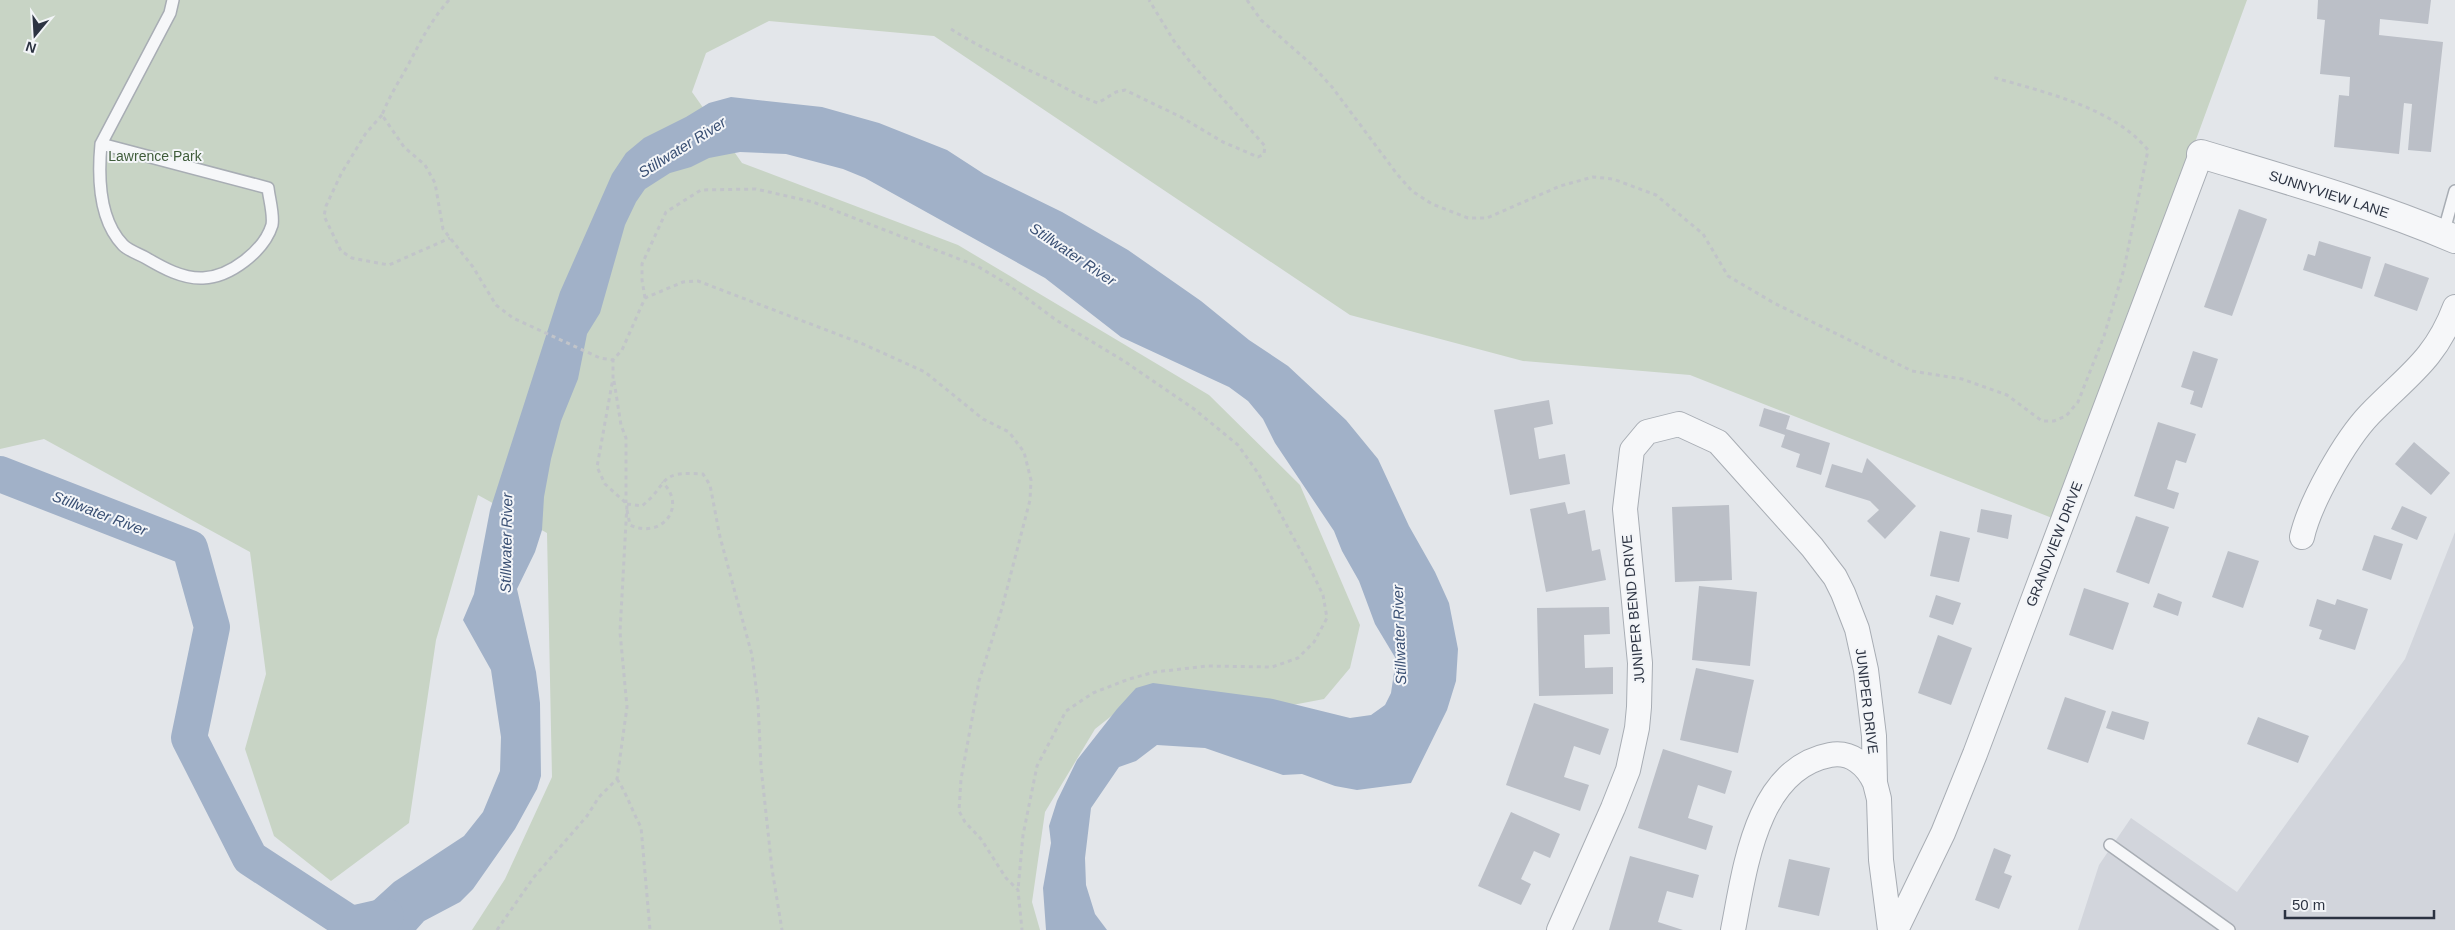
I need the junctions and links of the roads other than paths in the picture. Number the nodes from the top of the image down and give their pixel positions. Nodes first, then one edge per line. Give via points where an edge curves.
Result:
1 (174, 0) edge
2 (100, 144) junction
3 (2202, 154) joint
4 (2455, 191) edge
5 (2449, 237) edge
6 (2455, 307) edge
7 (1679, 424) joint
8 (2302, 537) dead end
9 (1875, 783) junction
10 (2110, 845) dead end
11 (1559, 930) edge
12 (1733, 930) edge
13 (1890, 930) edge
14 (1896, 930) edge
15 (2228, 930) edge

1 - 2 lane
2 - 2 lane via 268,188 272,224 257,251 236,268 204,278 181,275 124,246 111,226 105,208 99,174
3 - 5 street, SUNNYVIEW LANE via 2345,198
3 - 14 street, GRANDVIEW DRIVE via 1975,754
4 - 5 lane
6 - 8 street via 2435,349 2358,429 2311,509
7 - 9 street, JUNIPER DRIVE via 1718,442 1835,577 1851,610 1866,670 1874,736
7 - 11 street, JUNIPER BEND DRIVE via 1648,432 1632,450 1624,509 1640,663 1637,728 1628,770 1614,808
9 - 12 street via 1865,766 1856,759 1833,754 1806,763 1782,784 1757,828
9 - 13 street, JUNIPER DRIVE
10 - 15 lane

